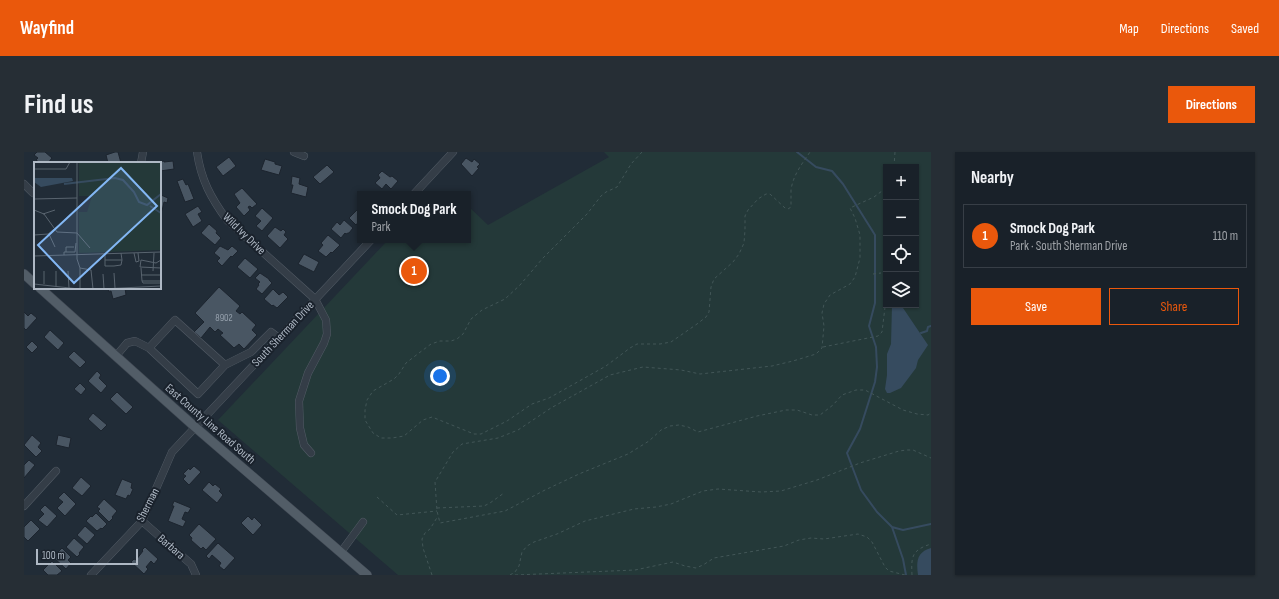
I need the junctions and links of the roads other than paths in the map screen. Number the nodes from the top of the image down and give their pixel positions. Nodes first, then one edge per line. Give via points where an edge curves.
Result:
1 (143, 152) edge
2 (197, 152) edge
3 (294, 152) edge
4 (453, 152) edge
5 (304, 156) dead end
6 (141, 162) edge
7 (24, 184) edge
8 (417, 191) edge
9 (33, 193) dead end
10 (368, 243) edge
11 (24, 274) edge
12 (34, 283) edge
13 (41, 289) edge
14 (315, 299) junction
15 (279, 338) junction
16 (149, 348) junction
17 (116, 356) junction
18 (225, 364) junction
19 (195, 428) junction
20 (311, 453) dead end
21 (56, 471) dead end
22 (24, 506) edge
23 (142, 521) junction
24 (363, 522) dead end
25 (340, 552) junction
26 (365, 574) edge
27 (91, 575) edge
28 (196, 575) edge

1 - 6 street
2 - 14 street, Wild Ivy Drive via 207,189 227,220
3 - 5 street
4 - 8 street
7 - 9 street
10 - 14 street, South Sherman Drive
11 - 12 main road
13 - 17 main road, East County Line Road South
14 - 15 street, South Sherman Drive
14 - 20 street via 326,320 327,334 308,373 299,401 300,428 304,445
15 - 18 street via 271,332 251,352
15 - 19 street, South Sherman Drive
16 - 17 street via 135,341 127,343
16 - 18 street via 175,320
16 - 18 street via 198,394
17 - 19 main road, East County Line Road South
19 - 23 street, Sherman via 172,452
19 - 25 main road, East County Line Road South
21 - 22 street
23 - 27 street, Sherman
23 - 28 street, Barbara via 191,564
24 - 25 street
25 - 26 main road, East County Line Road South

